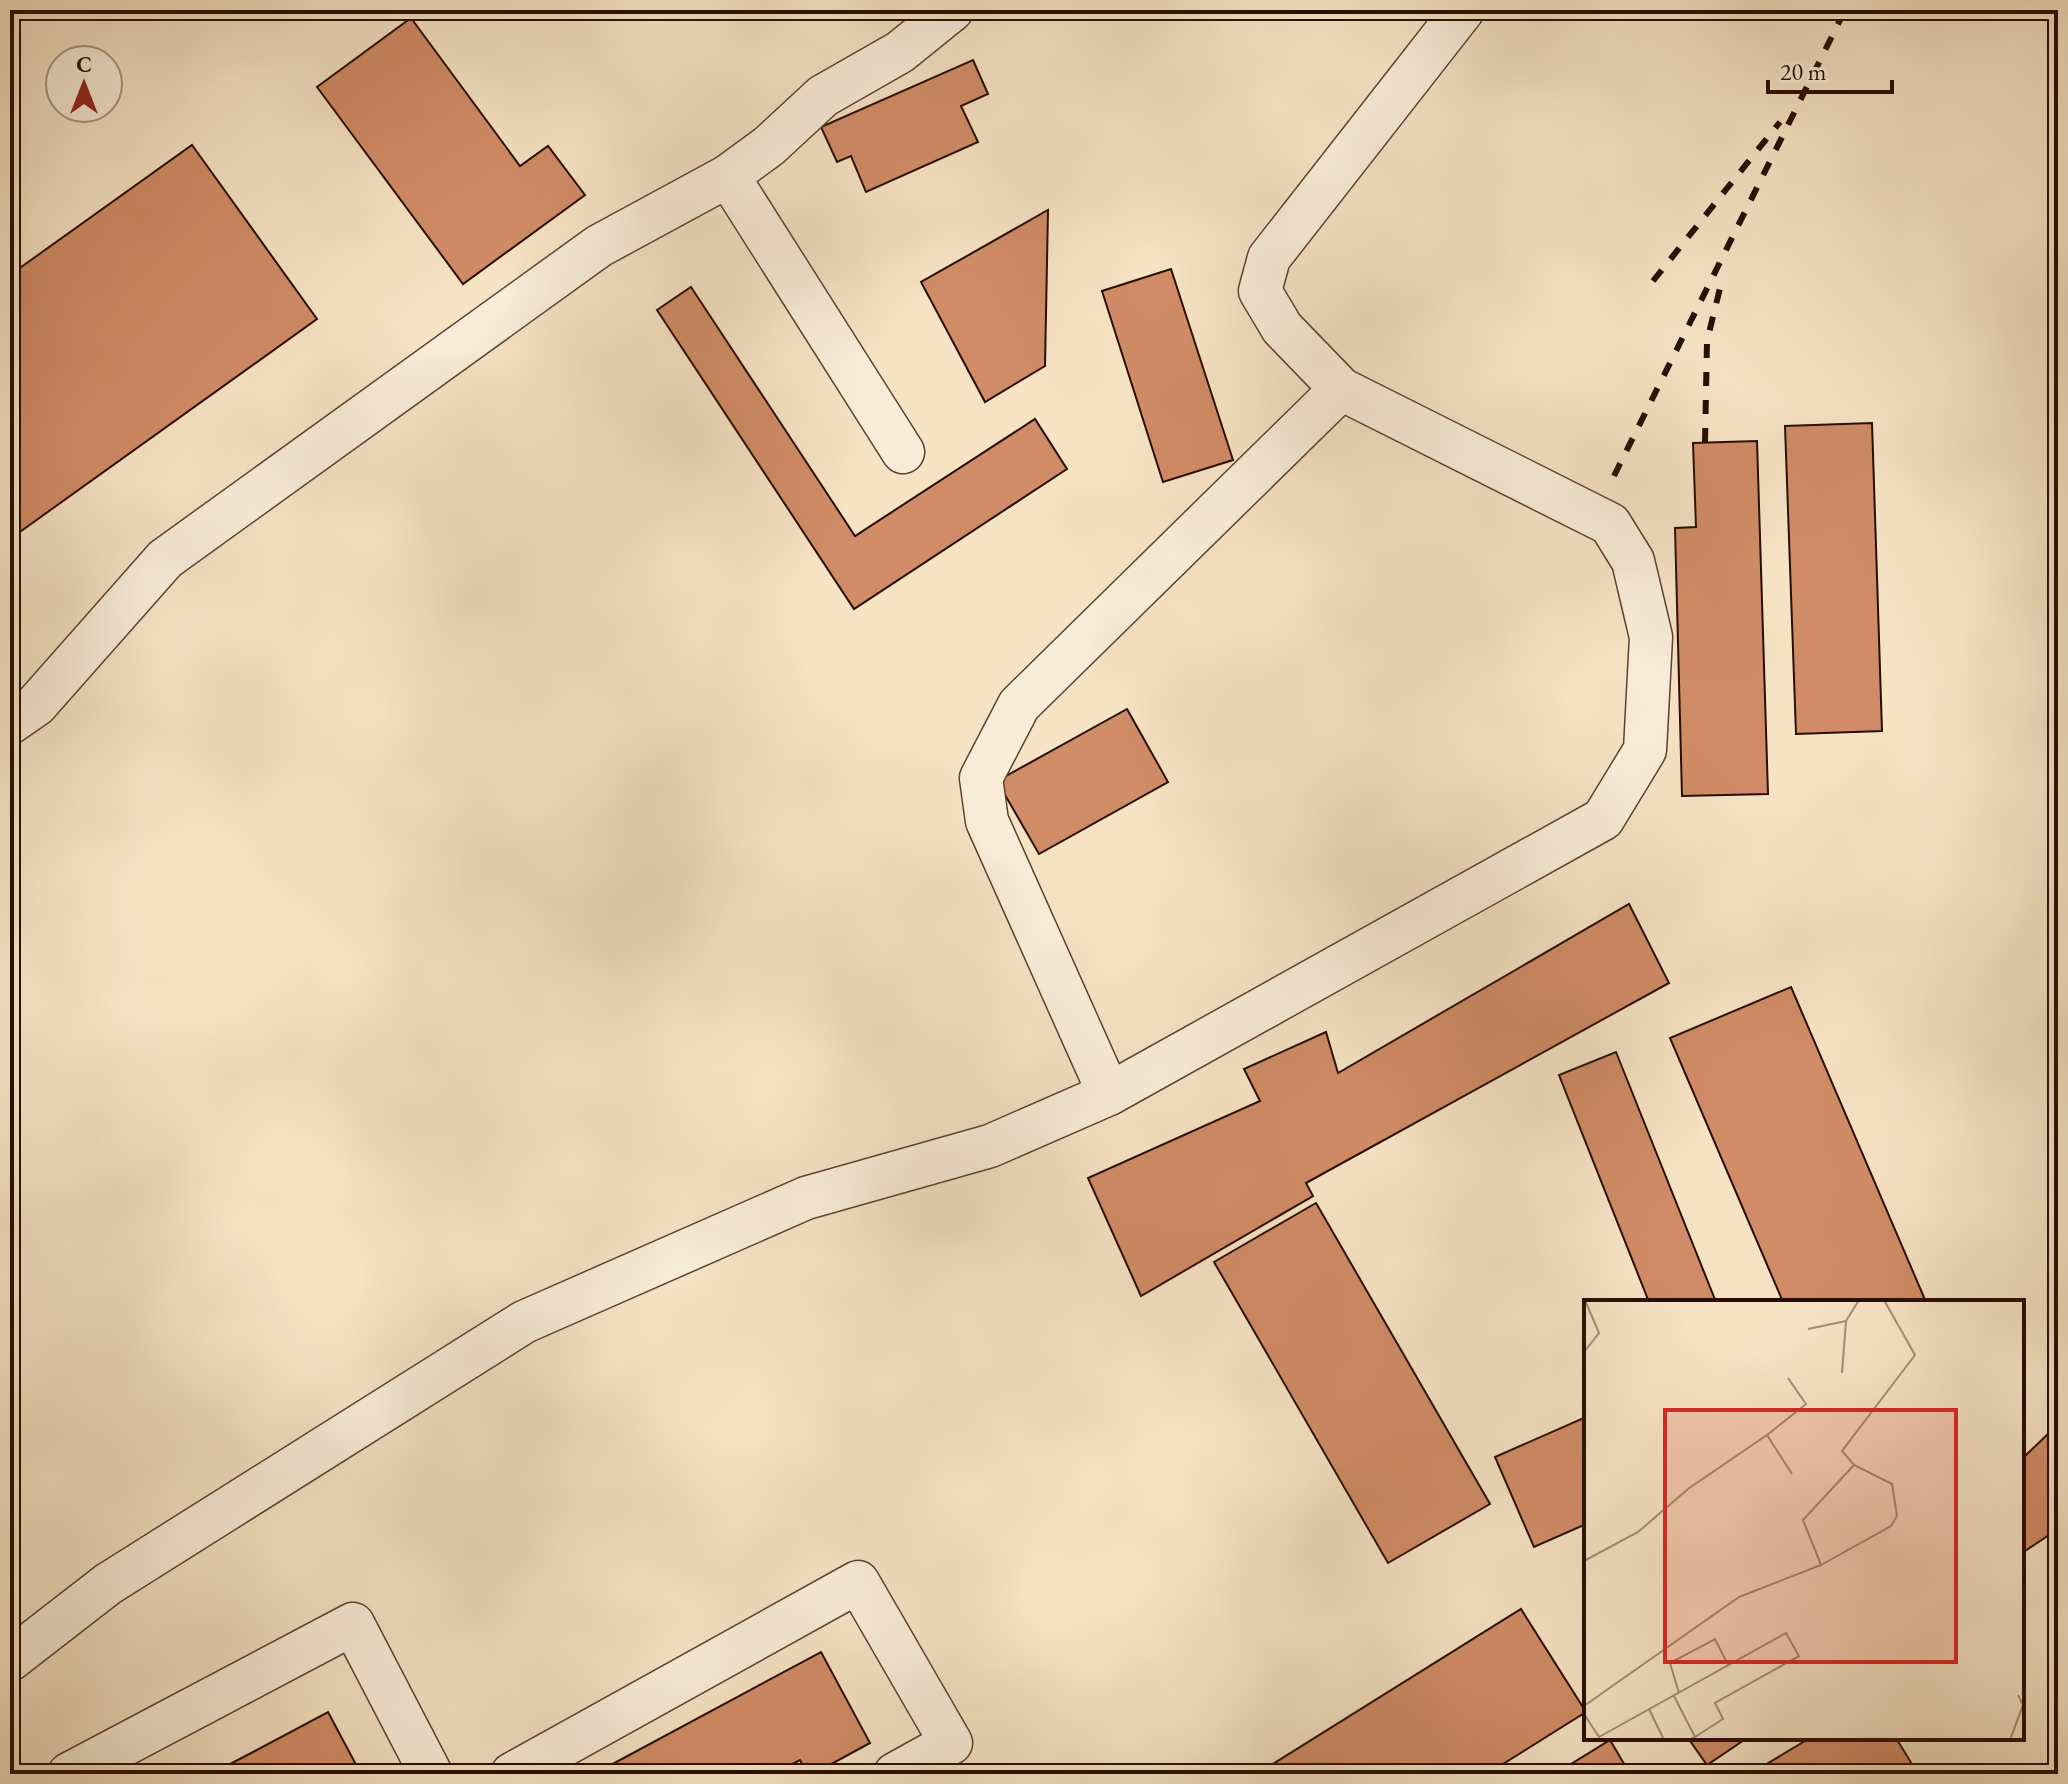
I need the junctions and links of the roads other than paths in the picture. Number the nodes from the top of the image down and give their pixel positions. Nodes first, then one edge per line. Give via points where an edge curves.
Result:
1 (952, 10) edge
2 (1463, 10) edge
3 (728, 176) junction
4 (1341, 389) junction
5 (903, 452) dead end
6 (10, 723) edge
7 (1109, 1094) junction
8 (10, 1660) edge
9 (69, 1774) edge
10 (431, 1774) edge
11 (512, 1774) edge
12 (895, 1774) edge

1 - 3 lane via 900,52 823,96
2 - 4 lane via 1269,258 1260,291 1282,328
3 - 5 lane
3 - 6 lane via 599,246 165,559 36,705
4 - 7 lane via 1019,705 981,778 987,821
4 - 7 lane via 1610,524 1633,561 1651,637 1645,750 1603,819
7 - 8 lane via 990,1146 806,1198 524,1322 108,1584
9 - 10 lane via 353,1624
11 - 12 lane via 858,1582 951,1743

